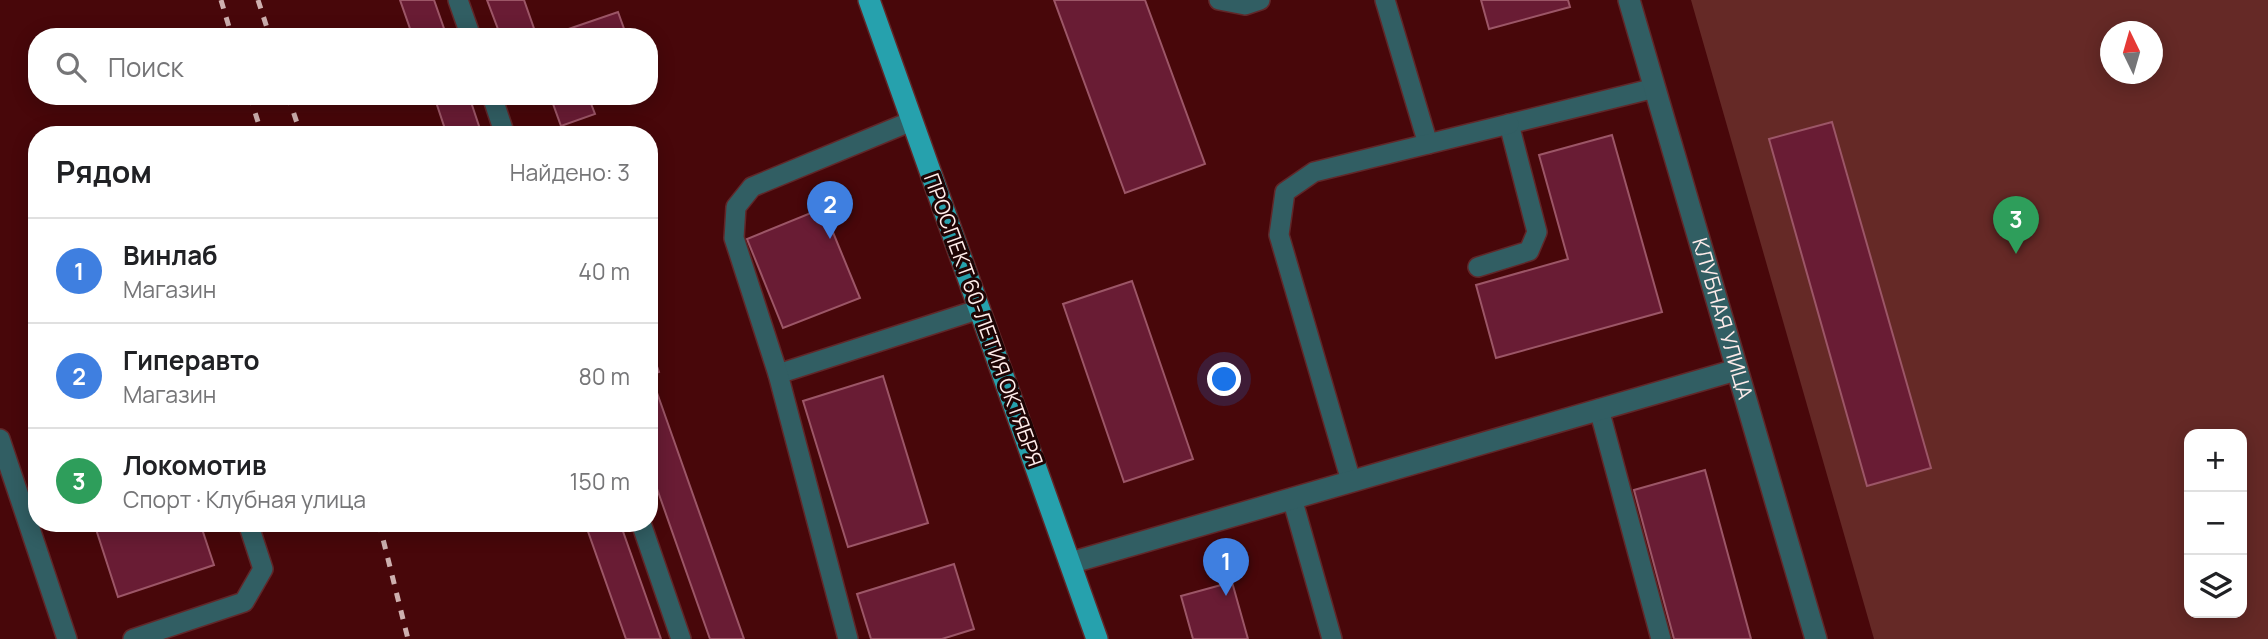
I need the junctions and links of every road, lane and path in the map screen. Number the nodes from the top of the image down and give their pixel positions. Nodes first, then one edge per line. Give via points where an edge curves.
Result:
1 (458, 0) edge
2 (869, 0) edge
3 (1219, 0) edge
4 (1260, 0) edge
5 (1385, 0) edge
6 (1629, 0) edge
7 (468, 28) edge
8 (1655, 88) junction
9 (495, 105) edge
10 (912, 121) junction
11 (1509, 124) junction
12 (502, 126) edge
13 (1428, 144) junction
14 (1478, 267) dead end
15 (980, 309) junction
16 (1736, 370) junction
17 (778, 374) junction
18 (1600, 409) junction
19 (0, 439) edge
20 (1351, 481) junction
21 (1292, 498) junction
22 (28, 523) edge
23 (31, 532) edge
24 (251, 532) edge
25 (644, 532) edge
26 (1070, 563) junction
27 (67, 639) edge
28 (133, 639) edge
29 (681, 639) edge
30 (848, 639) edge
31 (1097, 639) edge
32 (1332, 639) edge
33 (1661, 639) edge
34 (1816, 639) edge

1 - 7 lane
2 - 10 highway, ПРОСПЕКТ 60-ЛЕТИЯ ОКТЯБРЯ
3 - 4 lane via 1245,5
5 - 13 lane
6 - 8 street, КЛУБНАЯ УЛИЦА
8 - 11 lane
8 - 16 street, КЛУБНАЯ УЛИЦА
9 - 12 lane
10 - 15 highway, ПРОСПЕКТ 60-ЛЕТИЯ ОКТЯБРЯ
10 - 17 lane via 752,187 736,206 734,238
11 - 13 lane
11 - 14 lane via 1537,232 1529,251
13 - 20 lane via 1314,172 1285,192 1279,235
15 - 17 lane
15 - 26 highway, ПРОСПЕКТ 60-ЛЕТИЯ ОКТЯБРЯ
16 - 18 street
16 - 34 street, КЛУБНАЯ УЛИЦА
17 - 30 lane
18 - 20 street
18 - 33 lane
19 - 22 lane
20 - 21 street
21 - 26 street
21 - 32 lane
23 - 27 lane
24 - 28 lane via 263,569 244,602
25 - 29 lane
26 - 31 highway, ПРОСПЕКТ 60-ЛЕТИЯ ОКТЯБРЯ

